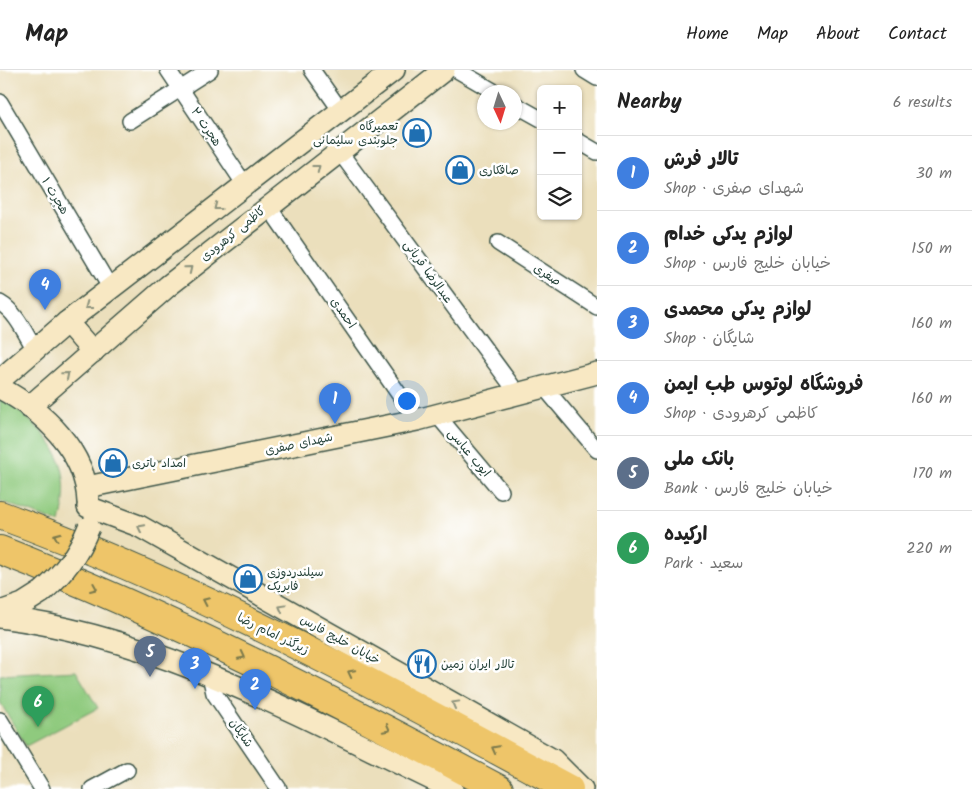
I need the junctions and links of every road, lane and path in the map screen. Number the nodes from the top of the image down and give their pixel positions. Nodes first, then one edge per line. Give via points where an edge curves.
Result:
1 (168, 70) edge
2 (210, 70) edge
3 (312, 70) edge
4 (394, 70) edge
5 (444, 70) edge
6 (457, 70) edge
7 (483, 85) edge
8 (180, 89) junction
9 (0, 102) edge
10 (522, 108) edge
11 (341, 111) junction
12 (537, 117) edge
13 (130, 121) dead end
14 (582, 143) edge
15 (339, 151) junction
16 (597, 152) edge
17 (244, 185) junction
18 (268, 206) junction
19 (498, 243) dead end
20 (111, 289) junction
21 (0, 303) edge
22 (597, 307) edge
23 (68, 322) junction
24 (34, 348) junction
25 (93, 352) junction
26 (597, 373) edge
27 (0, 380) edge
28 (544, 387) junction
29 (0, 388) edge
30 (518, 394) junction
31 (29, 407) junction
32 (427, 417) junction
33 (597, 450) edge
34 (501, 491) dead end
35 (88, 507) junction
36 (0, 515) edge
37 (0, 550) edge
38 (0, 612) edge
39 (0, 617) edge
40 (210, 675) junction
41 (0, 720) edge
42 (127, 770) dead end
43 (42, 789) edge
44 (92, 789) edge
45 (280, 789) edge
46 (452, 789) edge
47 (499, 789) edge
48 (569, 789) edge
49 (582, 789) edge

1 - 8 street, هجرت ۲
2 - 8 street
3 - 11 street
4 - 11 main road
5 - 15 main road, کاظمی کرهرودی
6 - 7 street
8 - 13 street
8 - 17 street, هجرت ۲
9 - 20 street, هجرت ۱
10 - 12 street
11 - 17 main road
14 - 16 street
18 -> 15 main road, کاظمی کرهرودی
15 - 30 street, عبدالرضا قربانی
17 -> 20 main road
25 -> 18 main road, کاظمی کرهرودی via 168,286
18 - 32 street, احمدی
19 - 22 street, صفری
20 -> 23 main road
21 - 24 street via 20,323
23 - 24 main road
23 - 25 main road
24 - 27 main road
31 -> 25 main road, کاظمی کرهرودی
26 - 28 main road, شهدای صفری
28 - 30 main road, شهدای صفری
28 - 33 street
29 - 31 main road
30 - 32 main road, شهدای صفری
31 - 35 main road via 57,431 77,459
32 - 34 street, ایوب عباسی
32 - 35 main road, شهدای صفری
35 - 38 main road, bridge via 80,549 69,566 42,592 23,604
49 -> 35 main road, خیابان خلیج فارس via 553,760 139,526
48 -> 36 highway, زیرگذر امام رضا via 267,630 125,565
37 -> 47 highway via 90,586 209,640
39 - 40 main road via 44,622 120,642
40 - 45 street, شایگان via 214,692
40 - 46 main road
41 - 43 street
42 - 44 street

